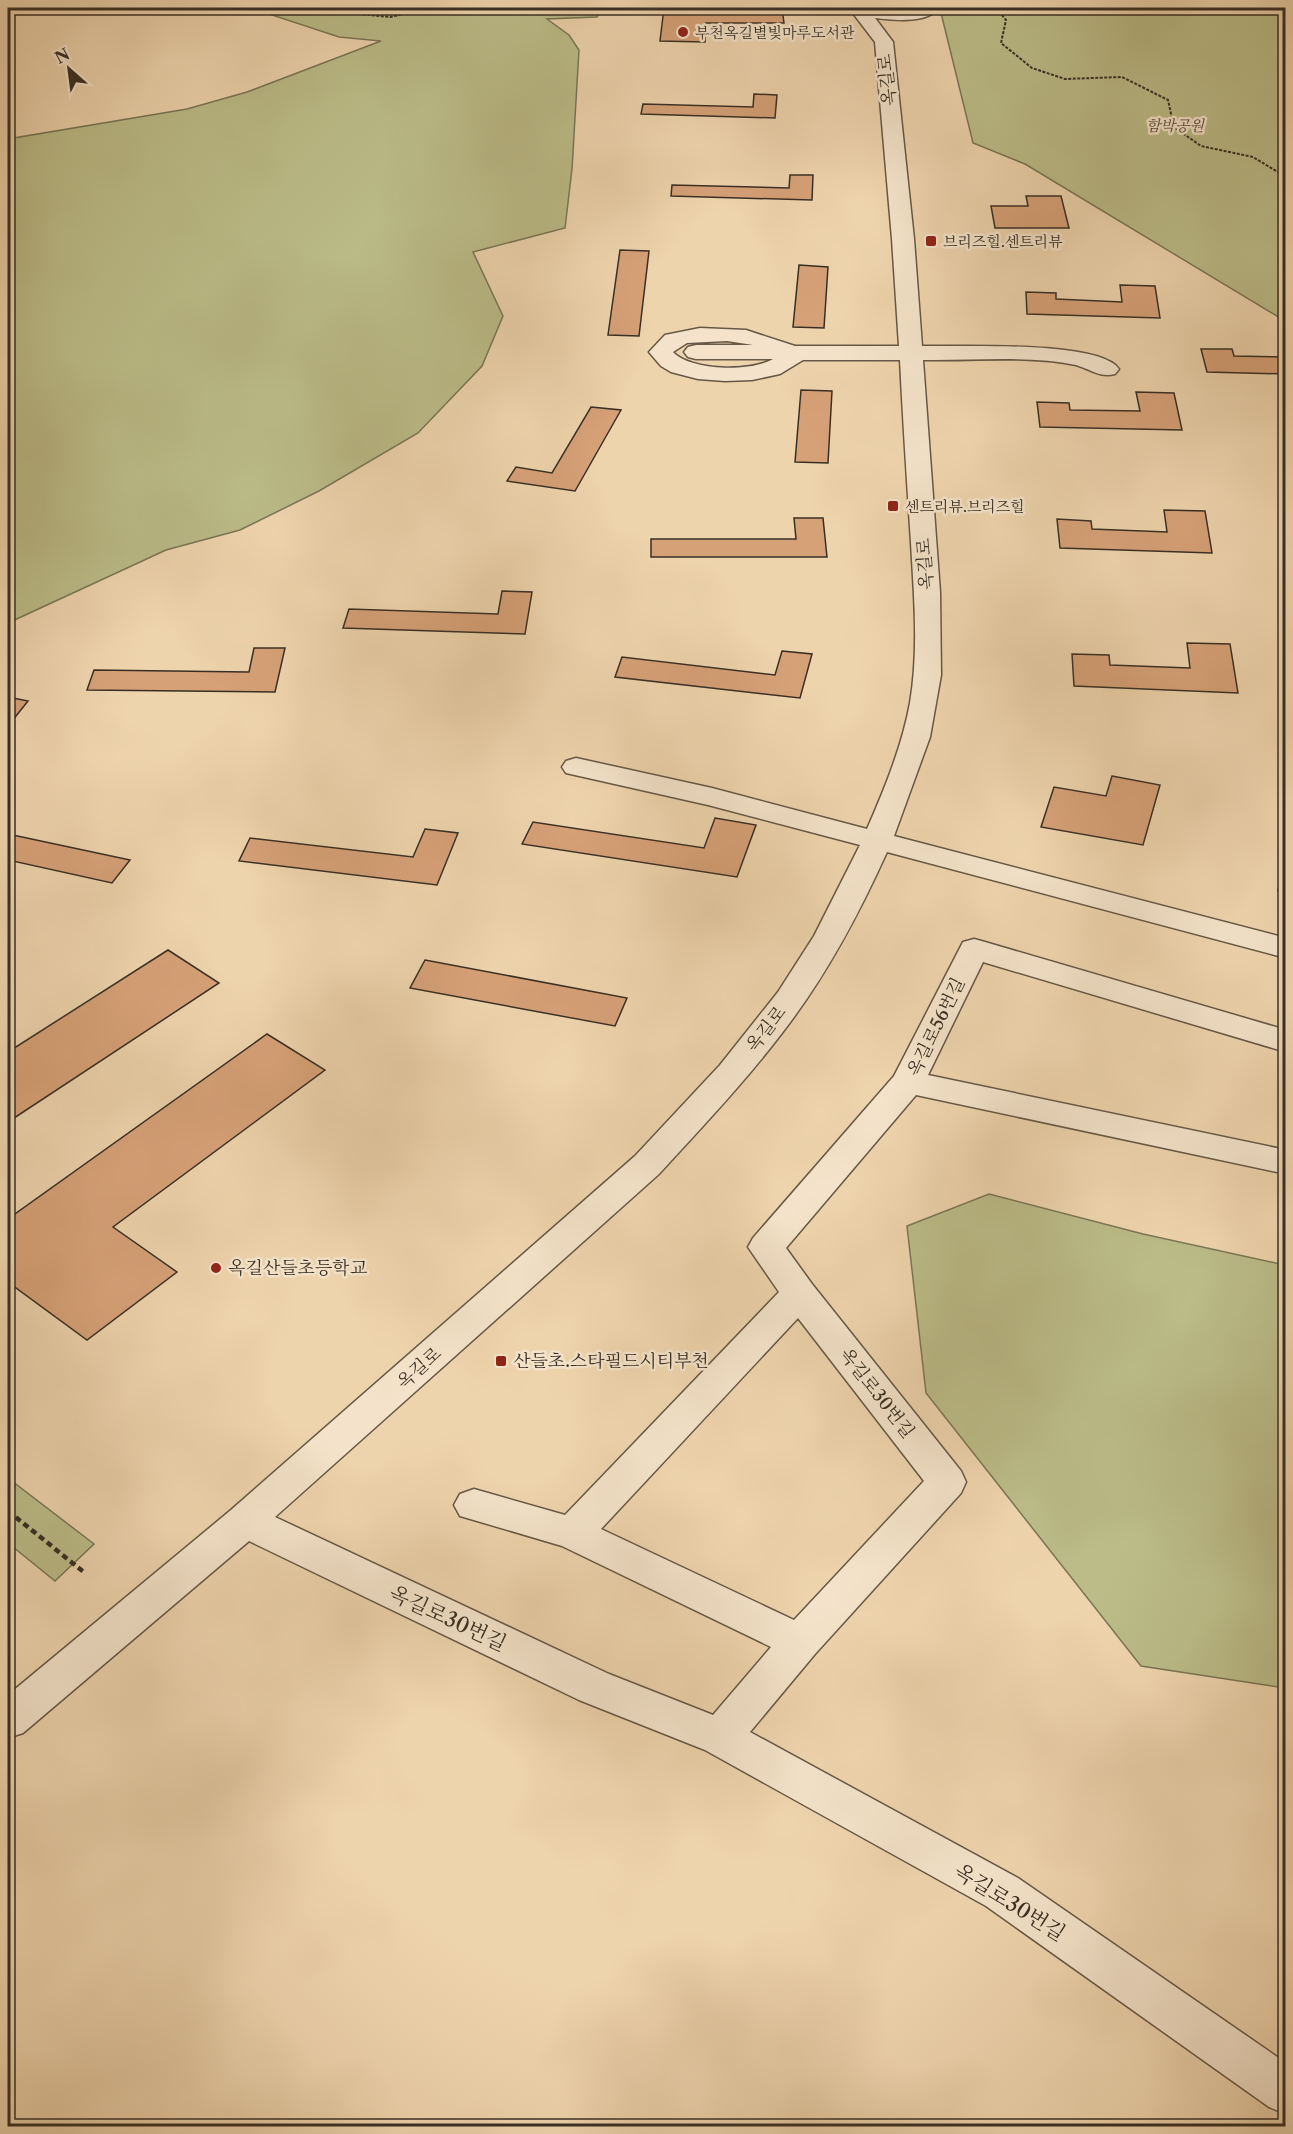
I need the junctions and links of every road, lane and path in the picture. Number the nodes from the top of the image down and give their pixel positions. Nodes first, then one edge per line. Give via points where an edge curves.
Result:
1 (323, 8) edge
2 (398, 8) edge
3 (433, 8) edge
4 (479, 8) edge
5 (492, 8) edge
6 (858, 8) edge
7 (996, 8) edge
8 (927, 9) edge
9 (406, 14) junction
10 (884, 42) junction
11 (1286, 177) edge
12 (696, 352) dead end
13 (796, 354) junction
14 (911, 354) junction
15 (1107, 369) dead end
16 (576, 767) dead end
17 (877, 840) junction
18 (1286, 948) edge
19 (1286, 1041) edge
20 (908, 1082) junction
21 (1286, 1162) edge
22 (799, 1294) junction
23 (474, 1505) dead end
24 (8, 1511) edge
25 (245, 1521) junction
26 (573, 1533) junction
27 (85, 1573) dead end
28 (800, 1642) junction
29 (8, 1720) edge
30 (720, 1737) junction
31 (1286, 2091) edge

1 - 9 path via 390,17
2 - 9 path
3 - 9 path
4 - 5 path
6 - 8 street via 891,14
6 - 10 street, 옥길로
7 - 11 path via 1006,20 1001,43 1032,68 1065,79 1122,77 1168,100 1174,126 1201,146 1253,157
8 - 10 street, 옥길로
10 - 14 street, 옥길로
12 - 13 street
13 - 13 street via 748,335 727,334 674,339 661,352 679,368 712,373 772,369
13 - 14 street
14 - 15 street via 1057,356
14 - 17 street, 옥길로 via 927,592 926,687 908,767
16 - 17 street
17 - 18 street
17 - 25 street, 옥길로 via 844,912 807,976 703,1106 647,1165
19 - 20 street, 옥길로56번길 via 974,949
20 - 21 street, 옥길로56번길
20 - 22 street via 766,1247
22 - 26 street
22 - 28 street, 옥길로30번길 via 947,1482
23 - 26 street
24 - 27 path
25 - 29 street, 옥길로
25 - 30 street, 옥길로30번길 via 594,1687
26 - 28 street
28 - 30 street, 옥길로30번길
30 - 31 street, 옥길로30번길 via 1002,1892

